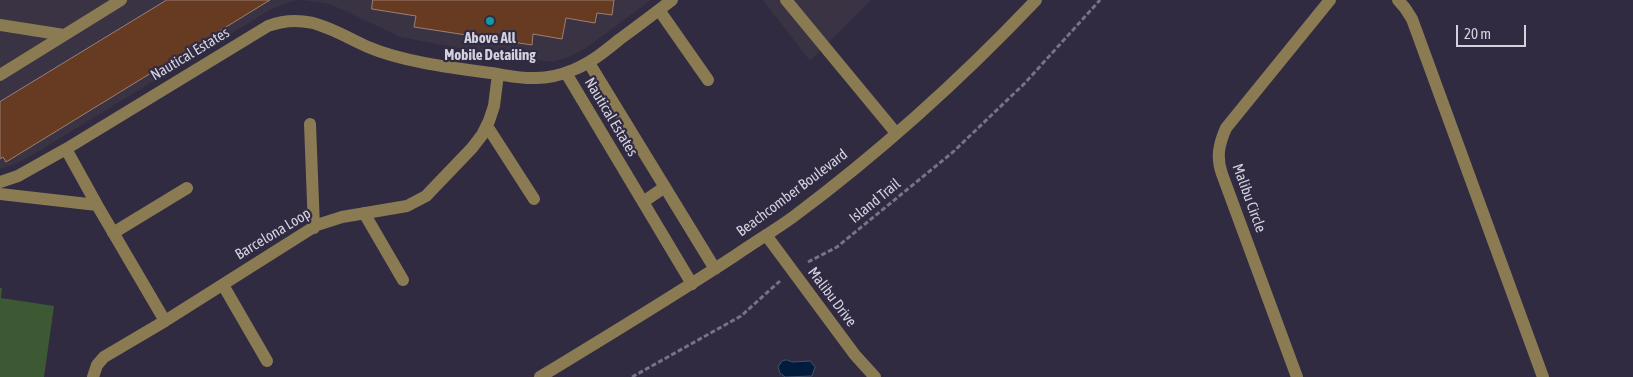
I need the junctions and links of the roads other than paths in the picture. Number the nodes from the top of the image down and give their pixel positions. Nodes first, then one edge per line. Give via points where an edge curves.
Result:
1 (122, 0) edge
2 (672, 0) edge
3 (786, 0) edge
4 (1036, 0) edge
5 (1330, 0) edge
6 (1398, 0) edge
7 (659, 10) junction
8 (0, 25) edge
9 (64, 35) junction
10 (589, 63) junction
11 (566, 73) junction
12 (498, 74) junction
13 (0, 75) edge
14 (708, 80) dead end
15 (310, 124) dead end
16 (487, 126) junction
17 (896, 133) junction
18 (66, 149) junction
19 (0, 182) edge
20 (665, 187) junction
21 (187, 188) dead end
22 (0, 194) edge
23 (534, 199) dead end
24 (643, 202) junction
25 (96, 205) junction
26 (364, 213) junction
27 (314, 228) junction
28 (113, 233) junction
29 (766, 235) junction
30 (715, 269) junction
31 (403, 280) dead end
32 (223, 284) junction
33 (692, 284) junction
34 (165, 321) junction
35 (267, 361) dead end
36 (93, 377) edge
37 (540, 377) edge
38 (875, 377) edge
39 (1297, 377) edge
40 (1543, 377) edge

1 - 9 street
2 - 7 street
3 - 17 street
4 - 17 street, Beachcomber Boulevard via 993,45
5 - 39 street, Malibu Circle via 1226,128 1219,149 1219,166
6 - 40 street via 1412,19
7 - 10 street
7 - 14 street
8 - 9 street
9 - 13 street
10 - 11 street
10 - 20 street, Nautical Estates
11 - 12 street, Nautical Estates via 538,78
11 - 24 street, Nautical Estates
12 - 16 street, Barcelona Loop via 494,106
12 - 18 street, Nautical Estates via 394,55 370,48 318,23 280,22 268,26
15 - 27 street
16 - 23 street
16 - 26 street, Barcelona Loop via 472,148 426,196 407,206
17 - 29 street, Beachcomber Boulevard via 792,218
18 - 19 street, Nautical Estates via 18,176
18 - 25 street
20 - 24 street
20 - 30 street, Nautical Estates
21 - 28 street
22 - 25 street
24 - 33 street, Nautical Estates
25 - 28 street
26 - 27 street, Barcelona Loop via 334,219
26 - 31 street
27 - 32 street, Barcelona Loop
28 - 34 street
29 - 30 street, Beachcomber Boulevard
29 - 38 street, Malibu Drive
30 - 33 street, Beachcomber Boulevard
32 - 34 street, Barcelona Loop
32 - 35 street
33 - 37 street, Beachcomber Boulevard
34 - 36 street, Barcelona Loop via 104,357

